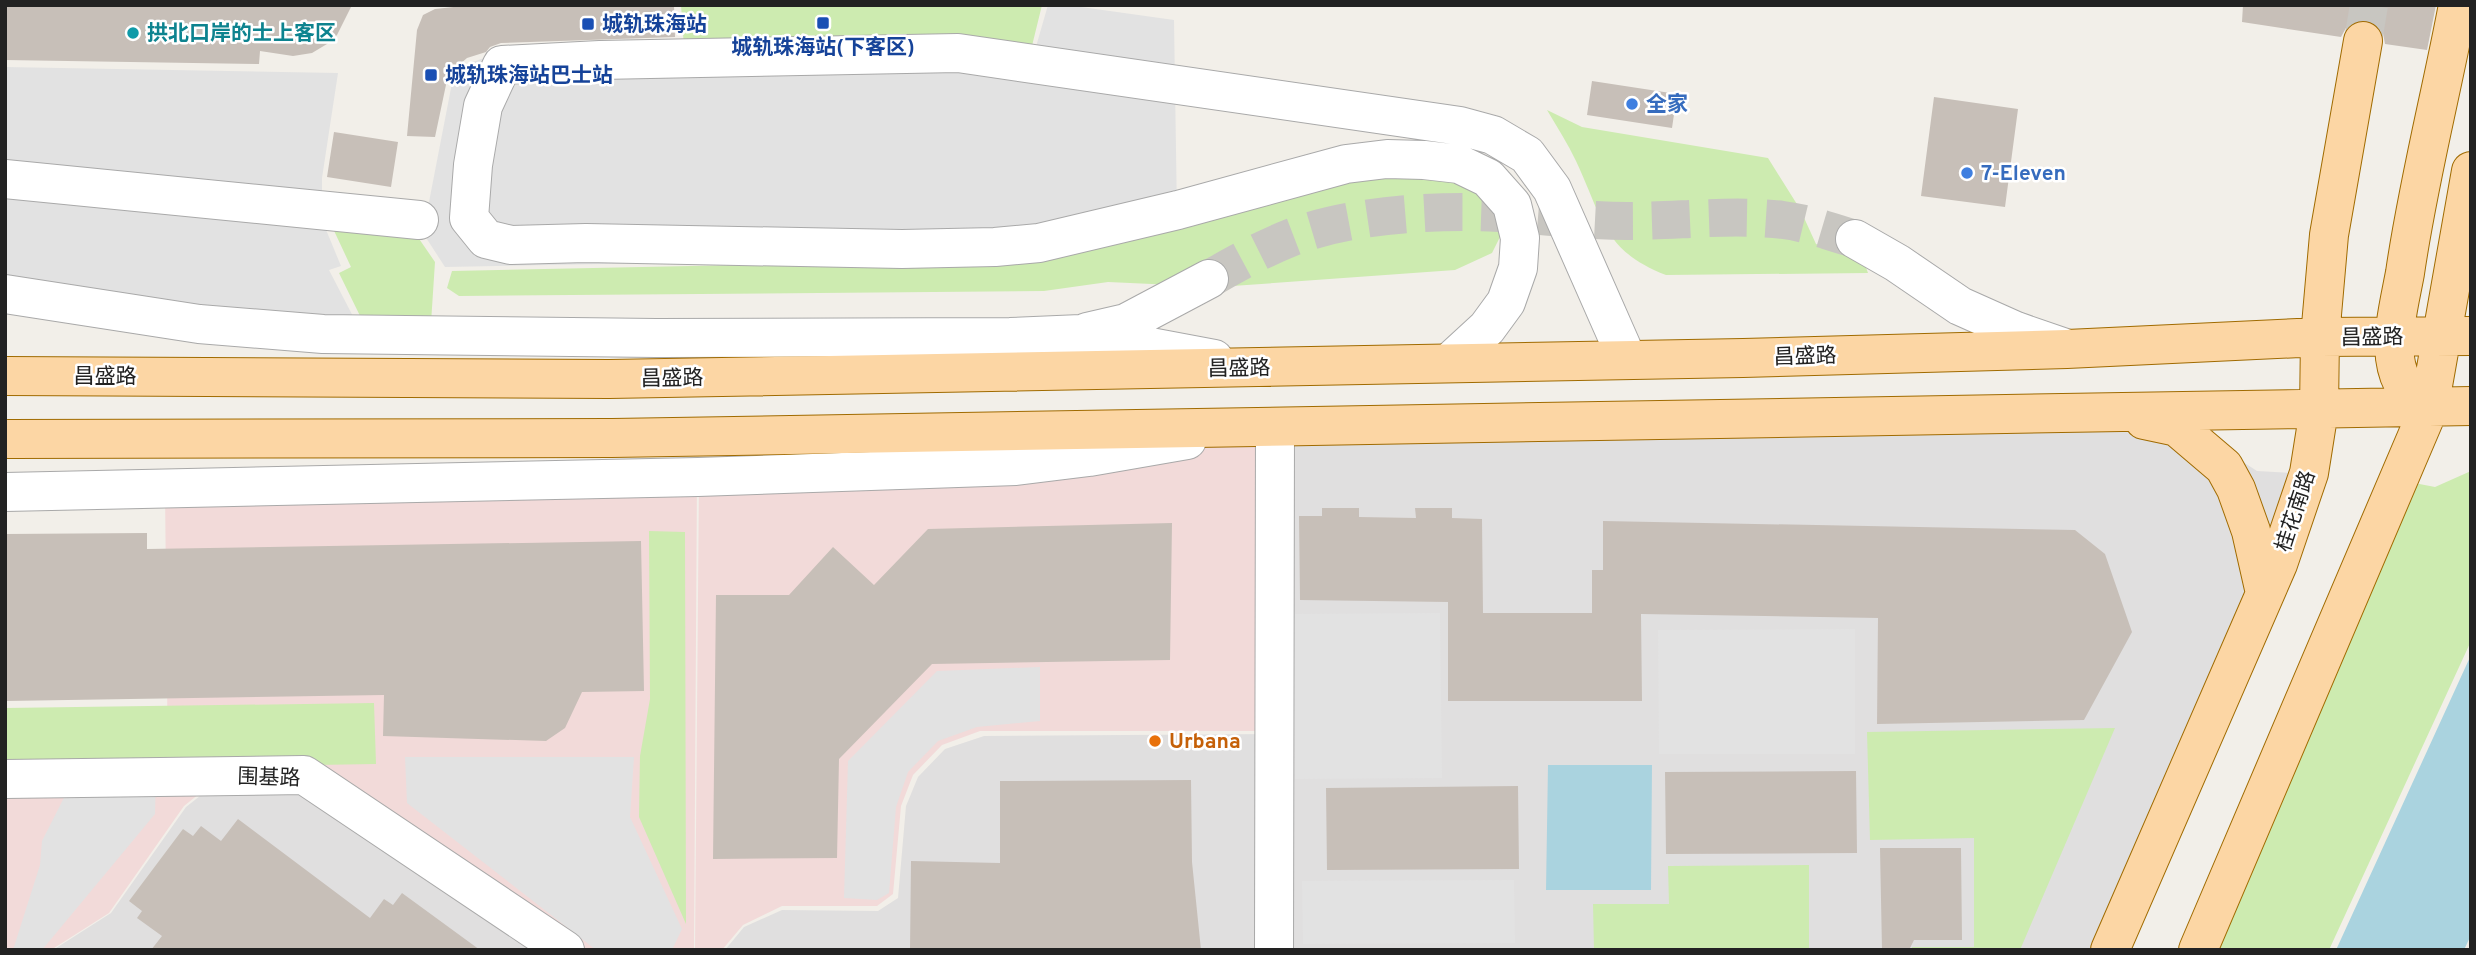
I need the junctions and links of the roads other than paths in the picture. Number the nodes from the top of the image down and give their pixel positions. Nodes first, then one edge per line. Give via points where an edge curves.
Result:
1 (2458, 5) edge
2 (2363, 41) tunnel mouth
3 (2471, 171) edge
4 (5, 179) edge
5 (419, 220) dead end
6 (1854, 239) tunnel mouth
7 (1209, 279) tunnel mouth
8 (5, 294) edge
9 (1081, 334) junction
10 (2320, 337) junction
11 (2395, 337) junction
12 (2456, 337) edge
13 (2067, 349) junction
14 (1627, 359) junction
15 (1450, 362) junction
16 (1257, 368) junction
17 (6, 376) edge
18 (2471, 406) edge
19 (2429, 408) junction
20 (2319, 410) junction
21 (2104, 412) junction
22 (1268, 427) junction
23 (8, 439) dead end
24 (5, 492) edge
25 (2265, 593) junction
26 (5, 779) edge
27 (565, 950) edge
28 (1274, 950) edge
29 (2110, 950) edge
30 (2198, 950) edge

1 - 11 main road via 2410,238
2 - 10 main road, 桂花南路 via 2329,235
3 - 12 main road
4 - 5 street
6 - 13 street via 1960,306
7 - 9 street via 1126,323
8 - 9 street via 199,324 323,334 724,338
9 - 16 street
10 - 11 main road, 昌盛路
10 - 13 main road, 昌盛路
10 - 20 main road, 桂花南路
11 - 12 main road, 昌盛路
11 - 19 main road via 2395,358 2403,384 2418,403
12 - 19 main road
13 - 14 main road, 昌盛路
14 - 15 main road, 昌盛路
14 - 15 street via 1552,189 1527,155 1493,135 1460,126 958,54 502,65 483,106 469,218 486,239 511,245 902,249 1039,243 1346,164 1387,159 1459,164 1488,178 1512,205 1520,238 1518,268 1506,302 1487,328
15 - 16 main road, 昌盛路
16 - 17 main road, 昌盛路 via 609,379
18 - 19 main road
19 - 20 main road
19 - 30 main road
20 - 21 main road
20 - 25 main road, 桂花南路 via 2309,472
21 - 22 main road
21 - 25 main road via 2177,427 2224,467 2251,531
22 - 23 main road via 612,438
22 - 24 street via 1016,466
22 - 28 street
25 - 29 main road, 桂花南路
26 - 27 street, 围基路 via 304,775

